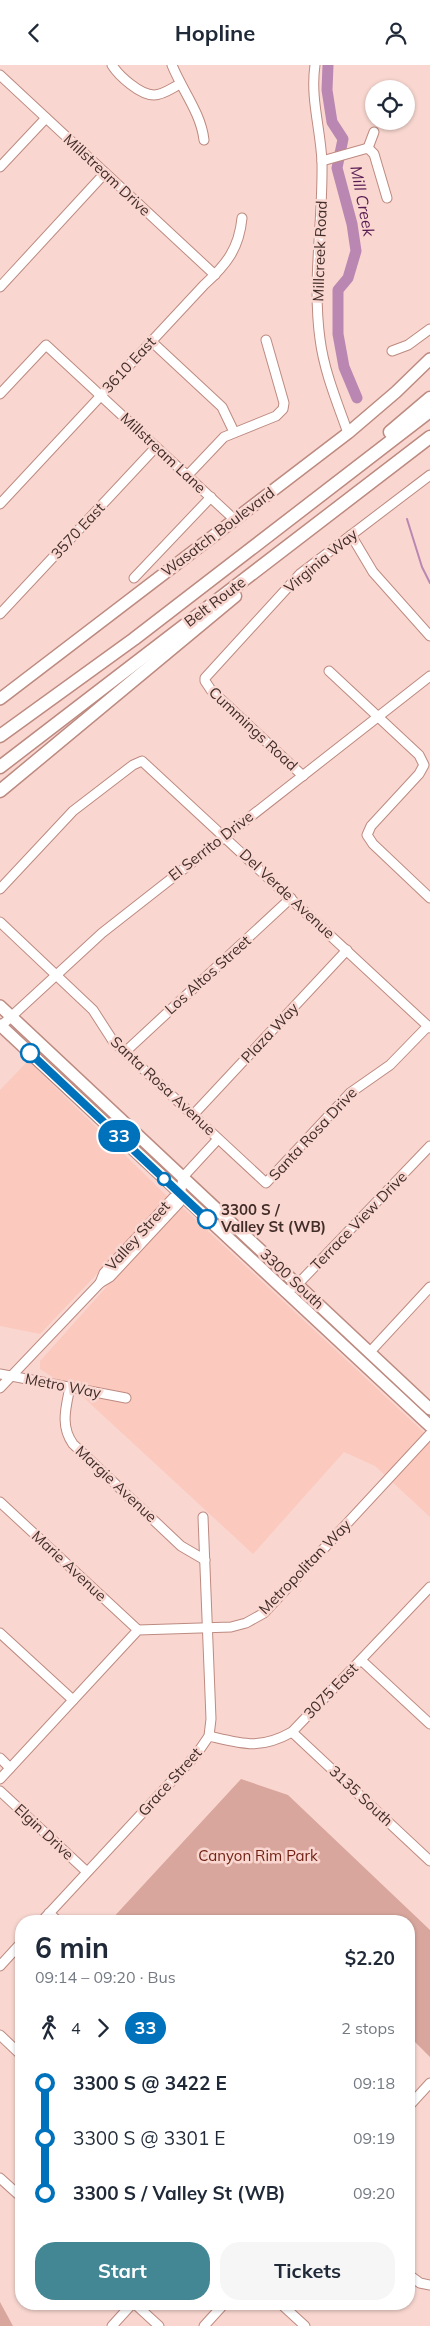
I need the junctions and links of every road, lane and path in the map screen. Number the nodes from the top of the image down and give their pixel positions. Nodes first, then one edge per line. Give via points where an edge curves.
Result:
1 (112, 65) edge
2 (172, 65) edge
3 (315, 65) edge
4 (0, 75) edge
5 (180, 84) junction
6 (46, 118) junction
7 (374, 132) dead end
8 (204, 140) dead end
9 (368, 148) junction
10 (322, 161) junction
11 (0, 167) edge
12 (105, 173) junction
13 (387, 198) dead end
14 (242, 218) dead end
15 (215, 275) junction
16 (0, 287) edge
17 (430, 329) edge
18 (266, 339) dead end
19 (151, 341) junction
20 (392, 351) dead end
21 (430, 359) edge
22 (0, 394) edge
23 (101, 396) junction
24 (430, 398) edge
25 (430, 411) edge
26 (234, 432) junction
27 (348, 433) junction
28 (430, 437) edge
29 (156, 447) junction
30 (430, 475) edge
31 (187, 476) junction
32 (211, 497) junction
33 (0, 504) edge
34 (235, 520) junction
35 (316, 525) junction
36 (278, 529) junction
37 (351, 535) junction
38 (134, 578) dead end
39 (0, 614) edge
40 (430, 636) edge
41 (329, 671) dead end
42 (430, 676) edge
43 (204, 681) joint
44 (0, 699) edge
45 (379, 717) junction
46 (0, 736) edge
47 (0, 767) edge
48 (303, 776) junction
49 (0, 791) edge
50 (225, 836) junction
51 (0, 889) edge
52 (428, 893) edge
53 (291, 897) junction
54 (0, 922) edge
55 (347, 950) junction
56 (55, 975) junction
57 (0, 1006) edge
58 (11, 1016) junction
59 (0, 1026) edge
60 (429, 1027) edge
61 (125, 1052) junction
62 (193, 1115) junction
63 (218, 1139) junction
64 (430, 1146) edge
65 (183, 1177) junction
66 (266, 1183) joint
67 (181, 1195) junction
68 (297, 1285) junction
69 (430, 1287) edge
70 (285, 1292) junction
71 (369, 1353) junction
72 (0, 1374) edge
73 (11, 1376) junction
74 (70, 1387) junction
75 (0, 1388) edge
76 (126, 1398) dead end
77 (430, 1409) edge
78 (430, 1426) edge
79 (430, 1434) edge
80 (0, 1502) edge
81 (203, 1517) dead end
82 (205, 1559) junction
83 (430, 1586) edge
84 (207, 1628) junction
85 (138, 1630) junction
86 (0, 1633) edge
87 (361, 1660) junction
88 (73, 1700) junction
89 (430, 1724) edge
90 (292, 1732) junction
91 (209, 1736) junction
92 (0, 1758) edge
93 (10, 1768) junction
94 (0, 1779) edge
95 (0, 1791) edge
96 (430, 1861) edge
97 (87, 1873) junction
98 (49, 1913) joint
99 (51, 1915) edge
100 (15, 1950) edge
101 (0, 1966) edge
102 (0, 2035) edge
103 (15, 2049) edge
104 (430, 2083) edge
105 (415, 2099) edge
106 (0, 2177) edge
107 (15, 2191) edge
108 (415, 2279) edge
109 (430, 2285) edge
110 (128, 2310) edge
111 (141, 2310) edge
112 (219, 2310) edge
113 (288, 2310) edge
114 (112, 2326) edge
115 (159, 2326) edge
116 (204, 2326) edge
117 (305, 2326) edge

1 - 5 street via 148,95 160,94
2 - 5 street
3 - 10 street, Millcreek Road via 313,93
4 - 6 street, Millstream Drive
5 - 8 street via 202,123
6 - 11 street
6 - 12 street, Millstream Drive
7 - 9 street
9 - 10 street
9 - 13 street via 374,154
10 - 27 street, Millcreek Road via 316,297 319,336 326,369
12 - 15 street, Millstream Drive
12 - 16 street
14 - 15 street, 3610 East via 236,249
15 - 19 street, 3610 East
17 - 20 street via 408,345
18 - 26 street via 284,403 282,411
19 - 23 street, 3610 East
19 - 26 street via 222,407
21 - 27 main road, Wasatch Boulevard
22 - 23 street, Millstream Lane via 46,345
23 - 29 street, Millstream Lane
23 - 33 street, 3610 East
24 - 36 highway
25 - 36 highway, Belt Route
26 - 31 street via 218,443
27 - 34 main road, Wasatch Boulevard
28 - 35 highway, Belt Route
29 - 31 street, Millstream Lane
29 - 39 street, 3570 East
30 - 37 street, Virginia Way
31 - 32 street, Millstream Lane
32 - 34 street, Millstream Lane
32 - 38 street
34 - 44 main road, Wasatch Boulevard
35 - 47 highway, Belt Route
35 - 49 highway via 217,613
36 - 46 highway, Belt Route
37 - 40 street via 373,572
37 - 43 street, Virginia Way via 294,580
41 - 45 street
42 - 45 street, El Serrito Drive
43 - 48 street, Cummings Road
45 - 48 street, El Serrito Drive
45 - 52 street via 419,755 424,765 371,826 367,835
48 - 50 street, El Serrito Drive
50 - 51 street, Del Verde Avenue via 142,761 73,811
50 - 53 street, Del Verde Avenue
50 - 56 street, El Serrito Drive via 97,937
53 - 55 street, Del Verde Avenue
53 - 61 street, Los Altos Street
54 - 56 street, Santa Rosa Avenue
55 - 60 street, Del Verde Avenue
55 - 62 street, Plaza Way
56 - 58 street, El Serrito Drive
56 - 61 street, Santa Rosa Avenue via 93,1010 108,1034
57 - 58 main road, 3300 South
58 - 59 street, El Serrito Drive
58 - 65 main road, 3300 South
59 - 67 main road, 3300 South
60 - 66 street, Santa Rosa Drive via 390,1065 353,1089
61 - 62 street, Santa Rosa Avenue
62 - 63 street, Santa Rosa Avenue
63 - 65 street
63 - 66 street, Santa Rosa Avenue
64 - 68 street, Terrace View Drive
65 - 67 street
65 - 68 main road, 3300 South
67 - 70 main road, 3300 South
67 - 73 street, Valley Street via 178,1203 110,1277 100,1283
68 - 70 street, Terrace View Drive
68 - 71 main road, 3300 South
69 - 71 street
70 - 78 main road, 3300 South
71 - 77 main road, 3300 South
72 - 73 street, Metro Way
73 - 74 street, Metro Way
73 - 75 street, Valley Street
74 - 76 street, Metro Way
74 - 82 street, Margie Avenue via 64,1421 73,1444 181,1545
79 - 84 street, Metropolitan Way via 264,1613 238,1625
80 - 85 street, Marie Avenue
81 - 82 street, Grace Street
82 - 84 street, Grace Street
83 - 87 street, 3075 East
84 - 85 street, Metropolitan Way
84 - 91 street, Grace Street
85 - 88 street
86 - 88 street
87 - 89 street
87 - 90 street, 3075 East
88 - 93 street
90 - 91 street, 3075 East via 260,1744
90 - 96 street, 3135 South
91 - 97 street, Grace Street via 196,1755
92 - 93 street
93 - 94 street
95 - 97 street, Elgin Drive
97 - 98 street, Grace Street
98 - 99 street
100 - 101 street
102 - 103 street
104 - 105 street
106 - 107 street
108 - 109 street
110 - 114 street
111 - 115 street
112 - 116 street
113 - 117 street

